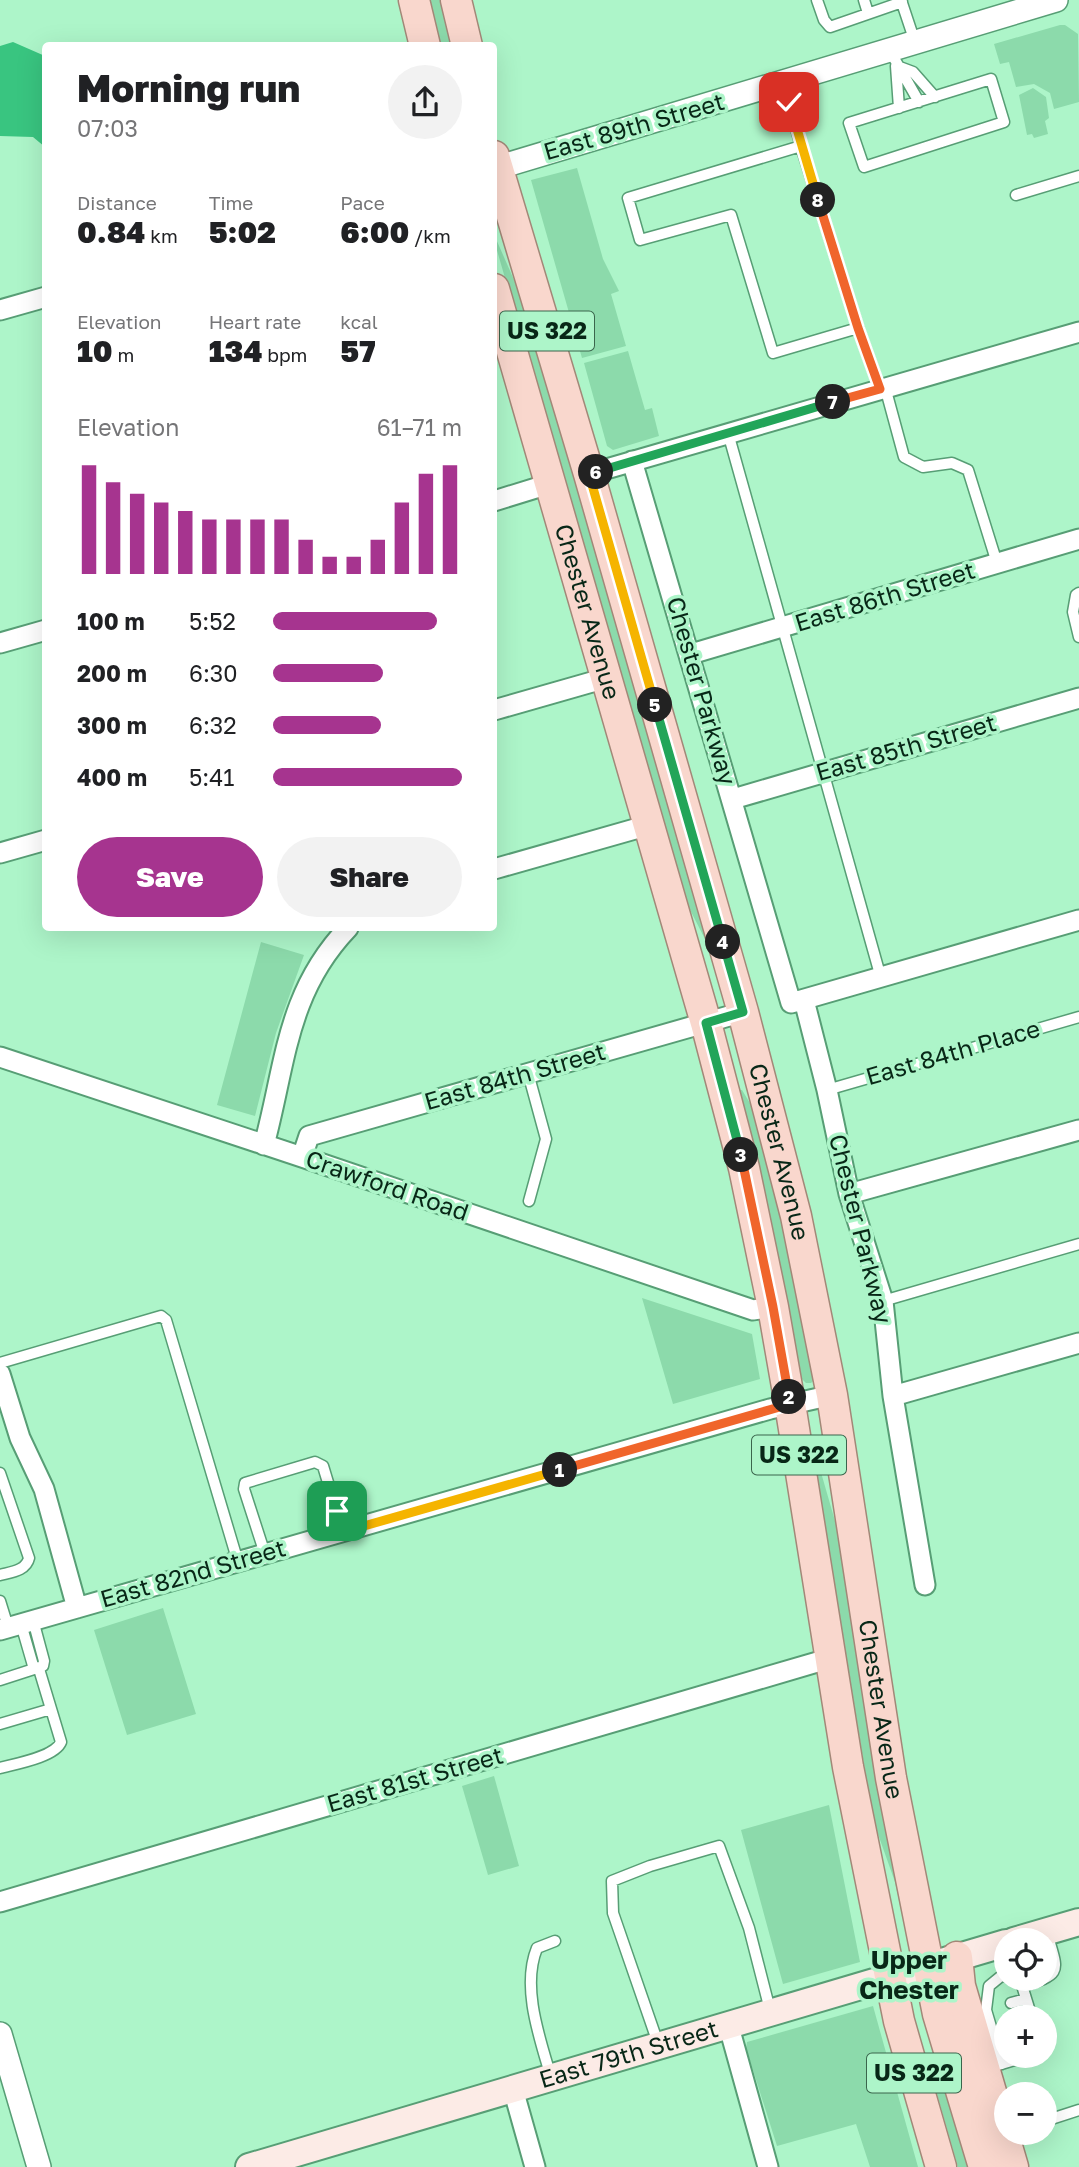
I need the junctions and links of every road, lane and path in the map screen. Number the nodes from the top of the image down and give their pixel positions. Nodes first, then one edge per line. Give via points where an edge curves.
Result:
1 (414, 0) edge
2 (456, 0) edge
3 (817, 0) edge
4 (864, 0) edge
5 (1056, 0) edge
6 (901, 1) edge
7 (868, 13) junction
8 (424, 42) edge
9 (466, 42) edge
10 (915, 43) junction
11 (893, 58) junction
12 (783, 83) junction
13 (935, 97) junction
14 (919, 102) junction
15 (899, 108) junction
16 (801, 146) junction
17 (497, 163) edge
18 (497, 172) edge
19 (1079, 176) edge
20 (1016, 195) dead end
21 (42, 297) edge
22 (497, 300) edge
23 (0, 310) edge
24 (858, 328) junction
25 (1079, 332) edge
26 (882, 388) junction
27 (728, 433) junction
28 (632, 461) junction
29 (589, 474) junction
30 (549, 484) junction
31 (497, 500) edge
32 (1078, 543) edge
33 (997, 563) junction
34 (1079, 593) edge
35 (782, 627) junction
36 (42, 631) edge
37 (1079, 637) edge
38 (0, 643) edge
39 (691, 654) junction
40 (606, 678) junction
41 (1079, 698) edge
42 (497, 709) edge
43 (825, 772) junction
44 (733, 799) junction
45 (649, 825) junction
46 (42, 841) edge
47 (0, 853) edge
48 (497, 868) edge
49 (1079, 920) edge
50 (345, 931) edge
51 (881, 978) junction
52 (798, 1001) junction
53 (743, 1012) junction
54 (1079, 1017) edge
55 (706, 1023) junction
56 (0, 1057) edge
57 (528, 1073) junction
58 (827, 1090) junction
59 (1079, 1130) edge
60 (264, 1145) junction
61 (302, 1157) junction
62 (849, 1194) junction
63 (529, 1200) dead end
64 (1079, 1244) edge
65 (883, 1301) junction
66 (773, 1307) junction
67 (1079, 1343) edge
68 (0, 1363) edge
69 (0, 1374) edge
70 (832, 1395) junction
71 (893, 1396) junction
72 (790, 1404) junction
73 (0, 1473) edge
74 (343, 1532) junction
75 (265, 1554) junction
76 (238, 1562) junction
77 (0, 1575) edge
78 (925, 1585) dead end
79 (0, 1601) edge
80 (77, 1608) junction
81 (15, 1625) edge
82 (831, 1658) junction
83 (36, 1669) junction
84 (0, 1680) edge
85 (51, 1709) junction
86 (0, 1724) edge
87 (0, 1768) edge
88 (0, 1902) edge
89 (1079, 1922) edge
90 (1057, 1928) edge
91 (555, 1941) dead end
92 (994, 1946) edge
93 (957, 1957) junction
94 (928, 1966) junction
95 (891, 1977) junction
96 (994, 1982) edge
97 (1024, 1991) edge
98 (1026, 1999) junction
99 (1011, 2003) dead end
100 (1028, 2005) edge
101 (771, 2014) junction
102 (729, 2027) junction
103 (0, 2034) edge
104 (659, 2047) junction
105 (993, 2067) junction
106 (551, 2078) junction
107 (513, 2089) junction
108 (1079, 2110) edge
109 (1057, 2117) edge
110 (288, 2162) edge
111 (39, 2167) edge
112 (249, 2167) edge
113 (535, 2167) edge
114 (768, 2167) edge
115 (942, 2167) edge
116 (984, 2167) edge
117 (1013, 2167) edge

1 - 8 main road
2 - 9 main road
3 - 7 lane via 830,27
4 - 7 lane
5 - 10 street, East 89th Street
6 - 7 lane
6 - 10 lane
10 - 11 street, East 89th Street
11 - 12 street, East 89th Street
11 - 13 lane
11 - 14 lane
11 - 15 lane
12 - 16 lane
12 - 17 street, East 89th Street
13 - 14 lane
13 - 15 lane via 991,79 1004,122 864,167 849,123
14 - 15 lane
16 - 24 lane
16 - 24 lane via 628,198 640,240 731,215 773,353
18 - 29 main road, Chester Avenue / US 322
19 - 20 lane
21 - 23 street
22 - 30 main road, Chester Avenue / US 322
24 - 26 lane
25 - 26 street
26 - 27 street
26 - 33 lane via 904,457 923,467 952,463 968,470
27 - 28 street
27 - 35 lane
28 - 29 street
28 - 39 street, Chester Parkway
29 - 53 main road, Chester Avenue / US 322
30 - 31 street
30 - 40 main road, Chester Avenue / US 322
32 - 33 street, East 86th Street
33 - 35 street, East 86th Street
34 - 37 lane via 1073,612
35 - 39 street, East 86th Street
35 - 43 lane
36 - 38 street
39 - 44 street, Chester Parkway
40 - 42 street
40 - 45 main road, Chester Avenue / US 322
41 - 43 street, East 85th Street
43 - 44 street, East 85th Street
43 - 51 lane
44 - 52 street, Chester Parkway
45 - 48 street
45 - 55 main road, Chester Avenue / US 322
46 - 47 street
49 - 51 street
50 - 60 street via 317,965 298,1006
51 - 52 street
52 - 58 street, Chester Parkway
53 - 55 street, East 84th Street
53 - 70 main road, Chester Avenue / US 322 via 796,1216
54 - 58 lane, East 84th Place
55 - 57 street, East 84th Street
55 - 66 main road, Chester Avenue / US 322 via 744,1168
56 - 60 street, Crawford Road
57 - 61 street, East 84th Street via 309,1136
57 - 63 lane via 546,1139
58 - 62 street, Chester Parkway
59 - 62 street
60 - 61 street, Crawford Road
61 - 66 street, Crawford Road via 753,1310
62 - 65 street, Chester Parkway
64 - 65 lane
65 - 71 street, Chester Parkway
66 - 72 main road, Chester Avenue / US 322
67 - 71 street
68 - 76 lane via 161,1316 166,1320
69 - 80 street via 19,1438 44,1489
70 - 72 street, East 82nd Street
70 - 94 main road, Chester Avenue / US 322 via 891,1778
71 - 78 street, Chester Parkway
72 - 74 street, East 82nd Street
72 - 82 main road, Chester Avenue / US 322
73 - 77 lane via 29,1558 23,1568
74 - 75 street, East 82nd Street
74 - 75 lane via 324,1466 315,1462 245,1483
75 - 76 street, East 82nd Street
76 - 80 street, East 82nd Street
79 - 81 lane
80 - 81 street, East 82nd Street
81 - 83 lane
82 - 88 street, East 81st Street
82 - 95 main road, Chester Avenue / US 322
83 - 84 lane
83 - 85 lane
85 - 86 lane
85 - 87 lane via 59,1747
89 - 90 main road
91 - 106 lane via 537,1948 533,1967 533,2014
92 - 93 main road, East 79th Street
93 - 94 main road, East 79th Street
93 - 105 main road via 960,1986
94 - 95 main road, East 79th Street
94 - 116 main road, Chester Avenue / US 322
95 - 101 main road, East 79th Street
95 - 115 main road, Chester Avenue / US 322 via 899,2021
96 - 105 lane via 989,1986 989,2010 996,2032
97 - 98 lane
98 - 99 lane
98 - 100 lane
101 - 102 main road, East 79th Street
101 - 104 lane via 749,1928 719,1846 650,1866 612,1881 613,1913
102 - 104 main road, East 79th Street
102 - 114 street
103 - 111 street
104 - 106 main road, East 79th Street
105 - 117 main road
106 - 107 main road, East 79th Street
107 - 110 main road, East 79th Street
107 - 113 street
108 - 109 lane
110 - 112 main road, East 79th Street

